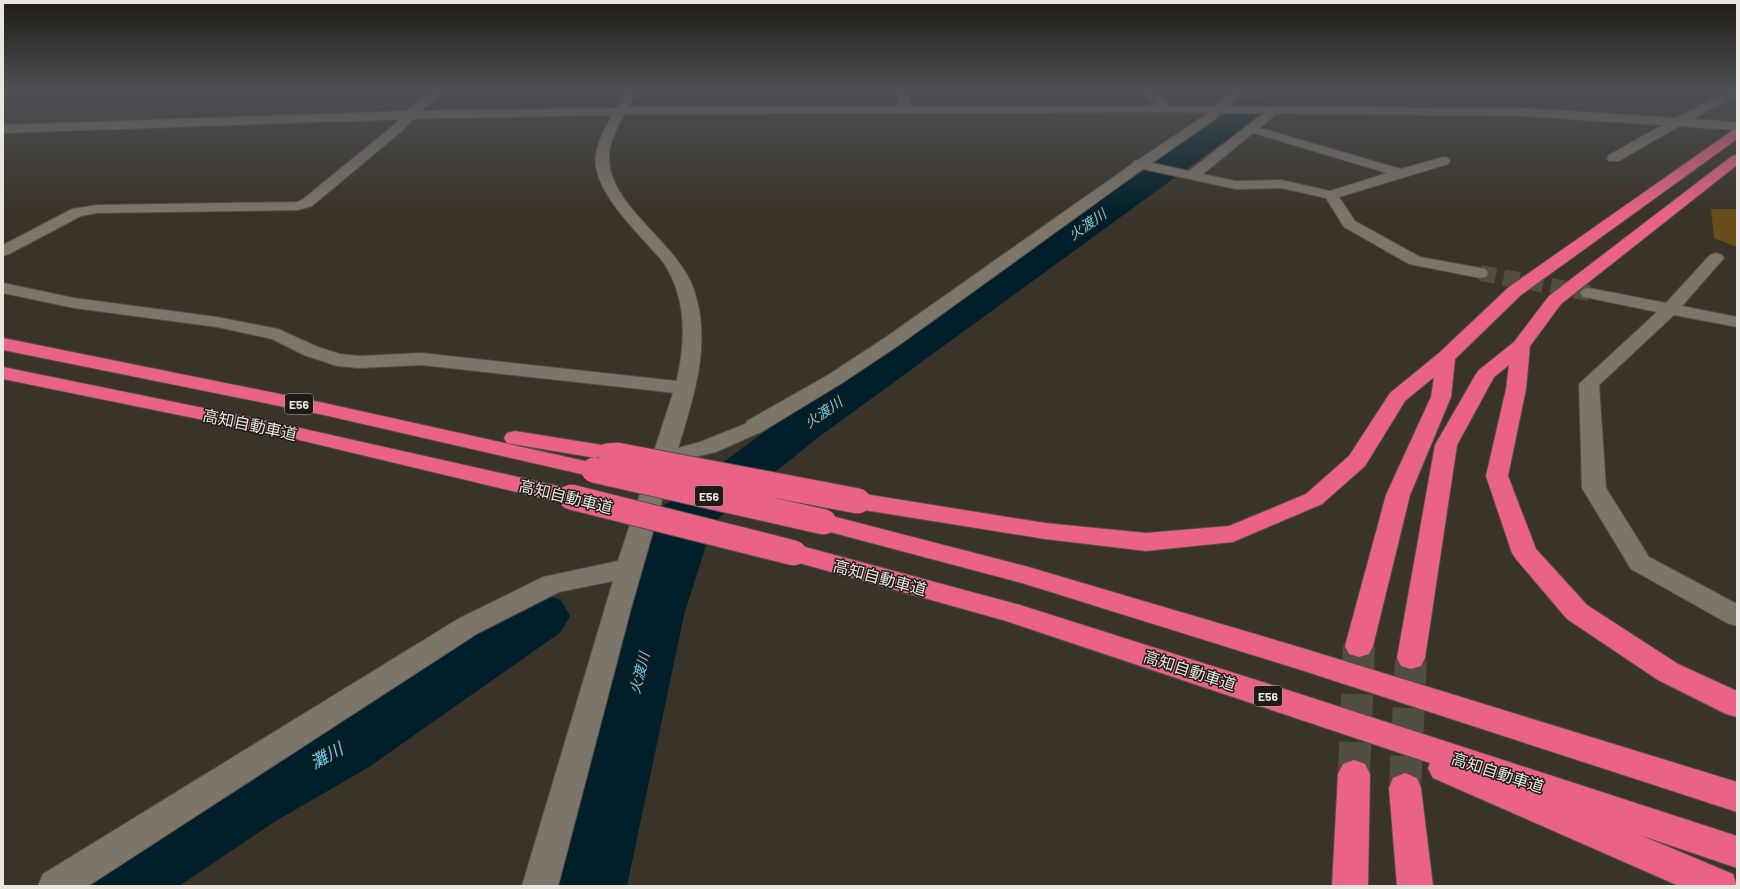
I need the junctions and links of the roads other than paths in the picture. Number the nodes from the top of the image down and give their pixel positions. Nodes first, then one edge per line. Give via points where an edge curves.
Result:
1 (394, 131) edge
2 (611, 131) edge
3 (1190, 131) edge
4 (1248, 131) edge
5 (1259, 131) edge
6 (1660, 131) edge
7 (1736, 132) edge
8 (1614, 158) dead end
9 (1737, 159) edge
10 (1443, 161) dead end
11 (1144, 166) junction
12 (1401, 173) junction
13 (1187, 175) junction
14 (1331, 195) junction
15 (3, 250) edge
16 (1716, 258) dead end
17 (1480, 273) tunnel mouth
18 (3, 288) edge
19 (1590, 293) tunnel mouth
20 (1670, 309) junction
21 (1737, 322) edge
22 (3, 344) edge
23 (1521, 346) junction
24 (1446, 357) junction
25 (3, 373) edge
26 (685, 388) junction
27 (664, 458) junction
28 (601, 462) junction
29 (629, 568) junction
30 (1737, 616) edge
31 (1359, 646) tunnel mouth
32 (1411, 658) tunnel mouth
33 (1737, 705) edge
34 (1300, 706) junction
35 (1354, 774) tunnel mouth
36 (1405, 788) tunnel mouth
37 (1737, 797) edge
38 (1737, 852) edge
39 (56, 886) edge
40 (540, 886) edge
41 (1350, 886) edge
42 (1415, 886) edge
43 (1720, 886) edge

1 - 15 street via 307,203 298,206 97,209 77,212
2 - 26 street via 602,158 608,184 619,201 665,253 678,272 687,296 692,351
3 - 11 street
4 - 13 street
5 - 12 street
6 - 8 street
7 - 24 highway via 1515,291
9 - 23 highway via 1555,300
10 - 12 street
11 - 13 street
11 - 27 street via 844,373 755,426 708,447
12 - 14 street
13 - 14 street via 1236,185 1282,184
14 - 17 street via 1349,224 1415,261
16 - 20 street
18 - 26 street via 74,303 217,322 278,335 337,360 359,362 422,359
19 - 20 street
20 - 21 street
20 - 30 street via 1589,384 1594,488 1640,563
22 - 28 highway, 高知自動車道 / E56 via 324,409 448,426
23 - 32 highway via 1486,374 1446,445
23 - 33 highway via 1516,389 1497,476 1525,553 1577,612 1668,672
24 - 28 highway, bridge via 1397,397 1357,461 1314,499 1233,534 1146,542 1045,531
24 - 31 highway via 1441,397 1398,495
25 - 34 highway, 高知自動車道 / E56, bridge via 292,432 571,497 794,553 1010,612
26 - 27 street
27 - 29 street
28 - 37 highway, E56, bridge via 1025,575 1302,659
29 - 39 street via 552,584 468,626
29 - 40 street
34 - 38 highway, 高知自動車道 / E56
34 - 43 highway
35 - 41 highway
36 - 42 highway

